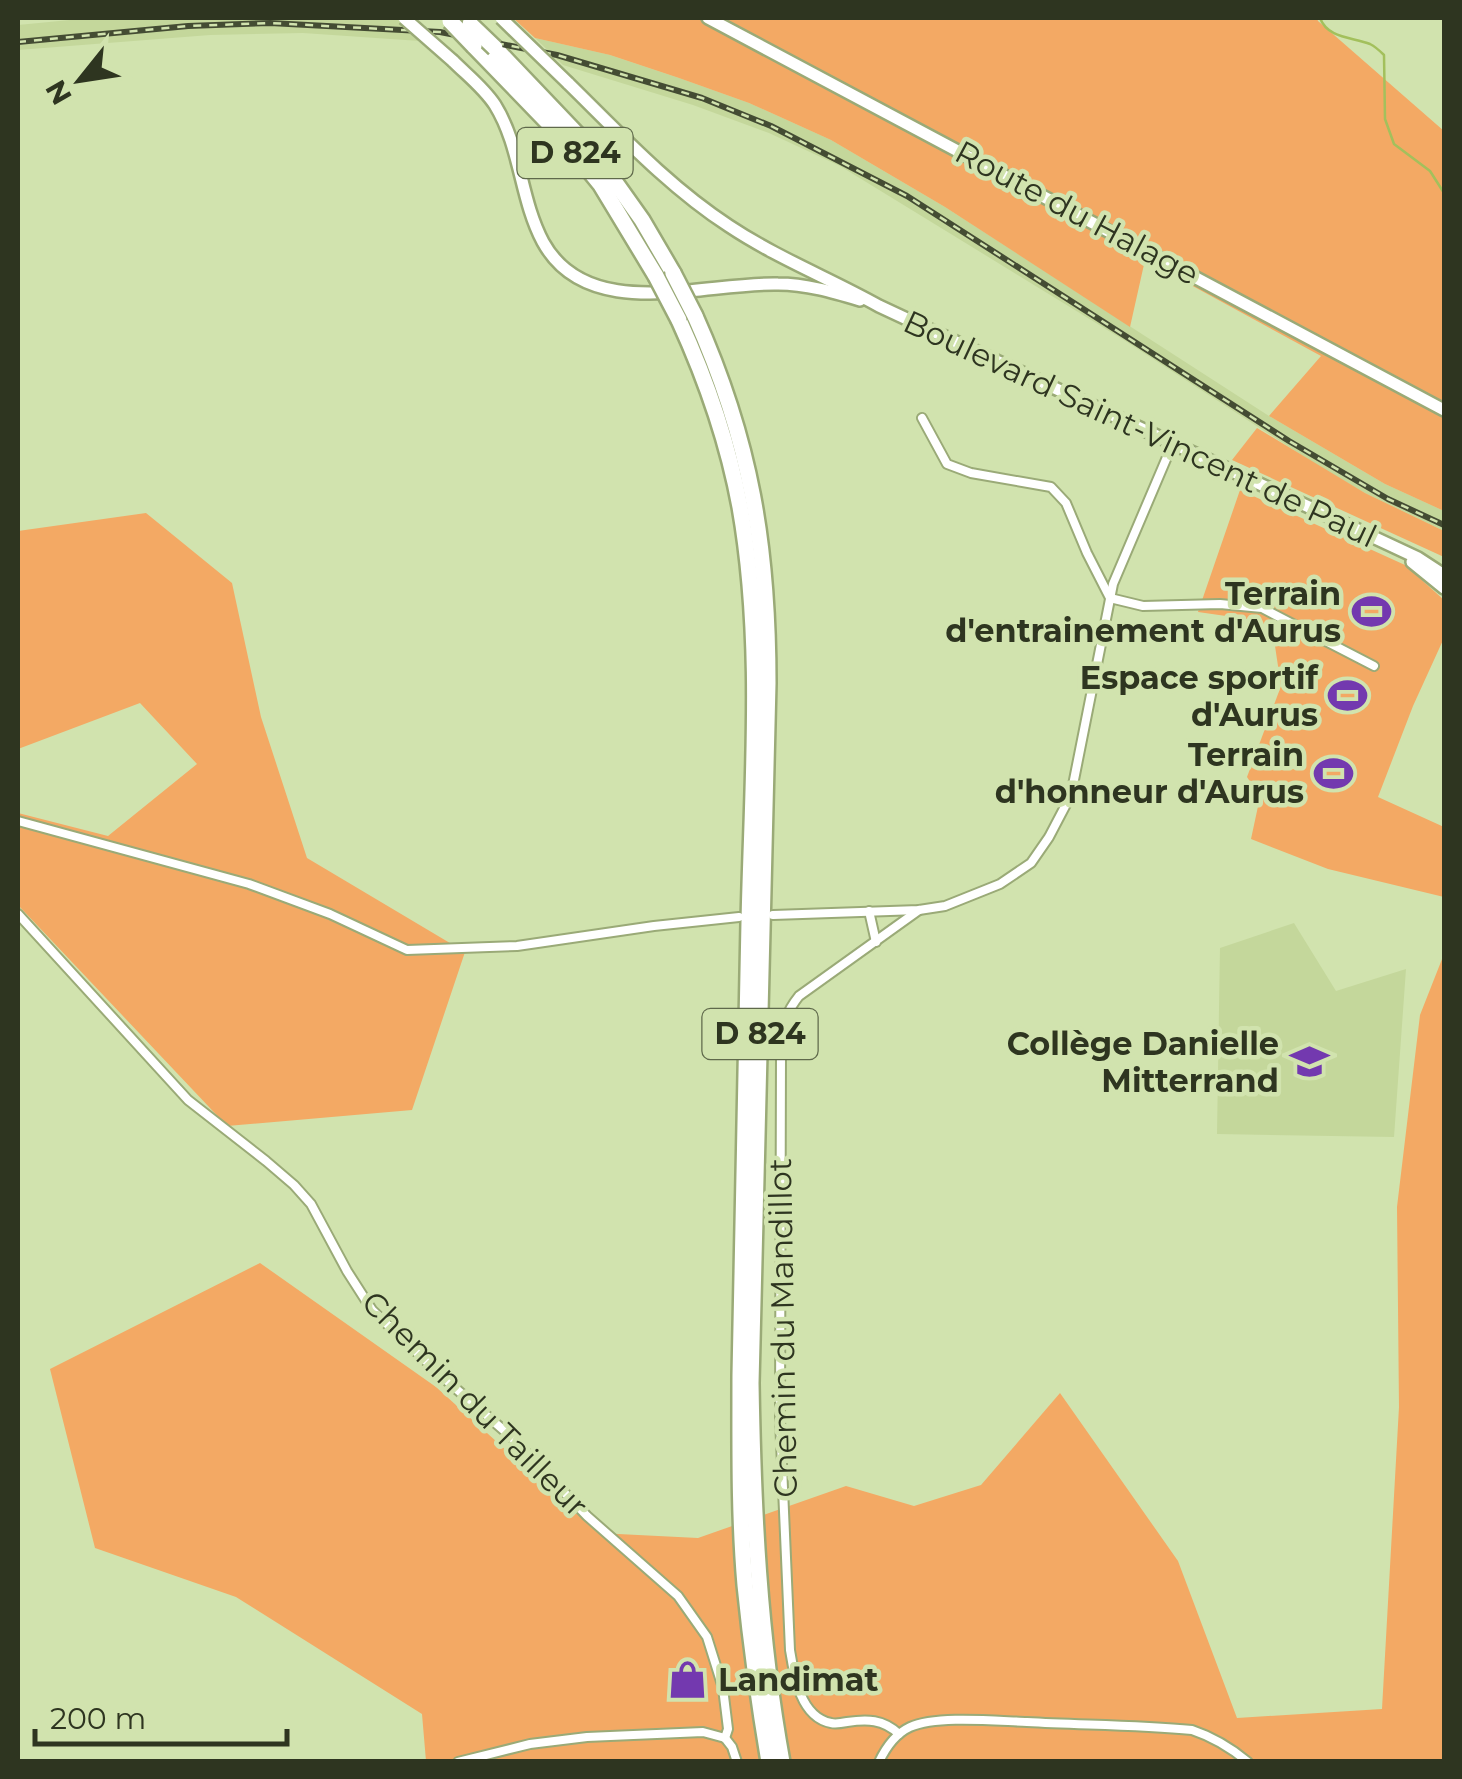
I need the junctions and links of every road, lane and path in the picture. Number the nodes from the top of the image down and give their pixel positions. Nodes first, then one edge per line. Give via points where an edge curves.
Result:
1 (404, 18) edge
2 (501, 18) edge
3 (708, 18) edge
4 (457, 20) edge
5 (878, 306) junction
6 (687, 318) junction
7 (1444, 410) edge
8 (922, 418) dead end
9 (1173, 443) junction
10 (1402, 552) junction
11 (1444, 575) edge
12 (1444, 588) edge
13 (1110, 598) junction
14 (1374, 666) dead end
15 (18, 821) edge
16 (919, 910) junction
17 (869, 911) junction
18 (18, 914) edge
19 (773, 915) dead end
20 (740, 917) dead end
21 (876, 942) junction
22 (900, 1734) junction
23 (725, 1738) junction
24 (458, 1762) edge
25 (737, 1762) edge
26 (769, 1762) edge
27 (782, 1762) edge
28 (880, 1762) edge
29 (1248, 1762) edge

1 - 5 main road, bridge via 490,98 510,136 545,245 592,285 635,294 787,284
2 - 5 main road, bridge via 661,172 726,224
3 - 7 main road, Route du Halage
4 - 6 highway, D 824, bridge via 601,185
4 - 6 highway, D 824, bridge via 495,48 592,151 673,273
5 - 9 main road, Boulevard Saint-Vincent de Paul
6 - 26 highway, D 824 via 723,434 751,588 740,1474 745,1582
6 - 27 highway, D 824 via 724,389 747,462 766,593 752,1470 759,1590
8 - 13 street via 946,464 1051,486 1066,503
9 - 10 main road, Boulevard Saint-Vincent de Paul
9 - 13 street
10 - 11 main road, Boulevard Saint-Vincent de Paul
10 - 12 main road, Boulevard Saint-Vincent de Paul
13 - 14 street via 1143,606 1262,608
13 - 16 street via 1071,796 1049,838 1031,863 1000,884
15 - 20 street via 250,884 407,950 518,946
16 - 17 street
16 - 21 street, Chemin du Mandillot
17 - 19 street
17 - 21 street
18 - 23 street, Chemin du Tailleur via 188,1100 311,1204 372,1310 678,1596 707,1637 723,1688
21 - 22 street, Chemin du Mandillot via 800,996 782,1029 780,1419 796,1686 818,1718 833,1724 868,1719
22 - 28 street
22 - 29 street via 938,1721 1158,1727 1209,1736
23 - 24 street via 703,1732 586,1737
23 - 25 street

